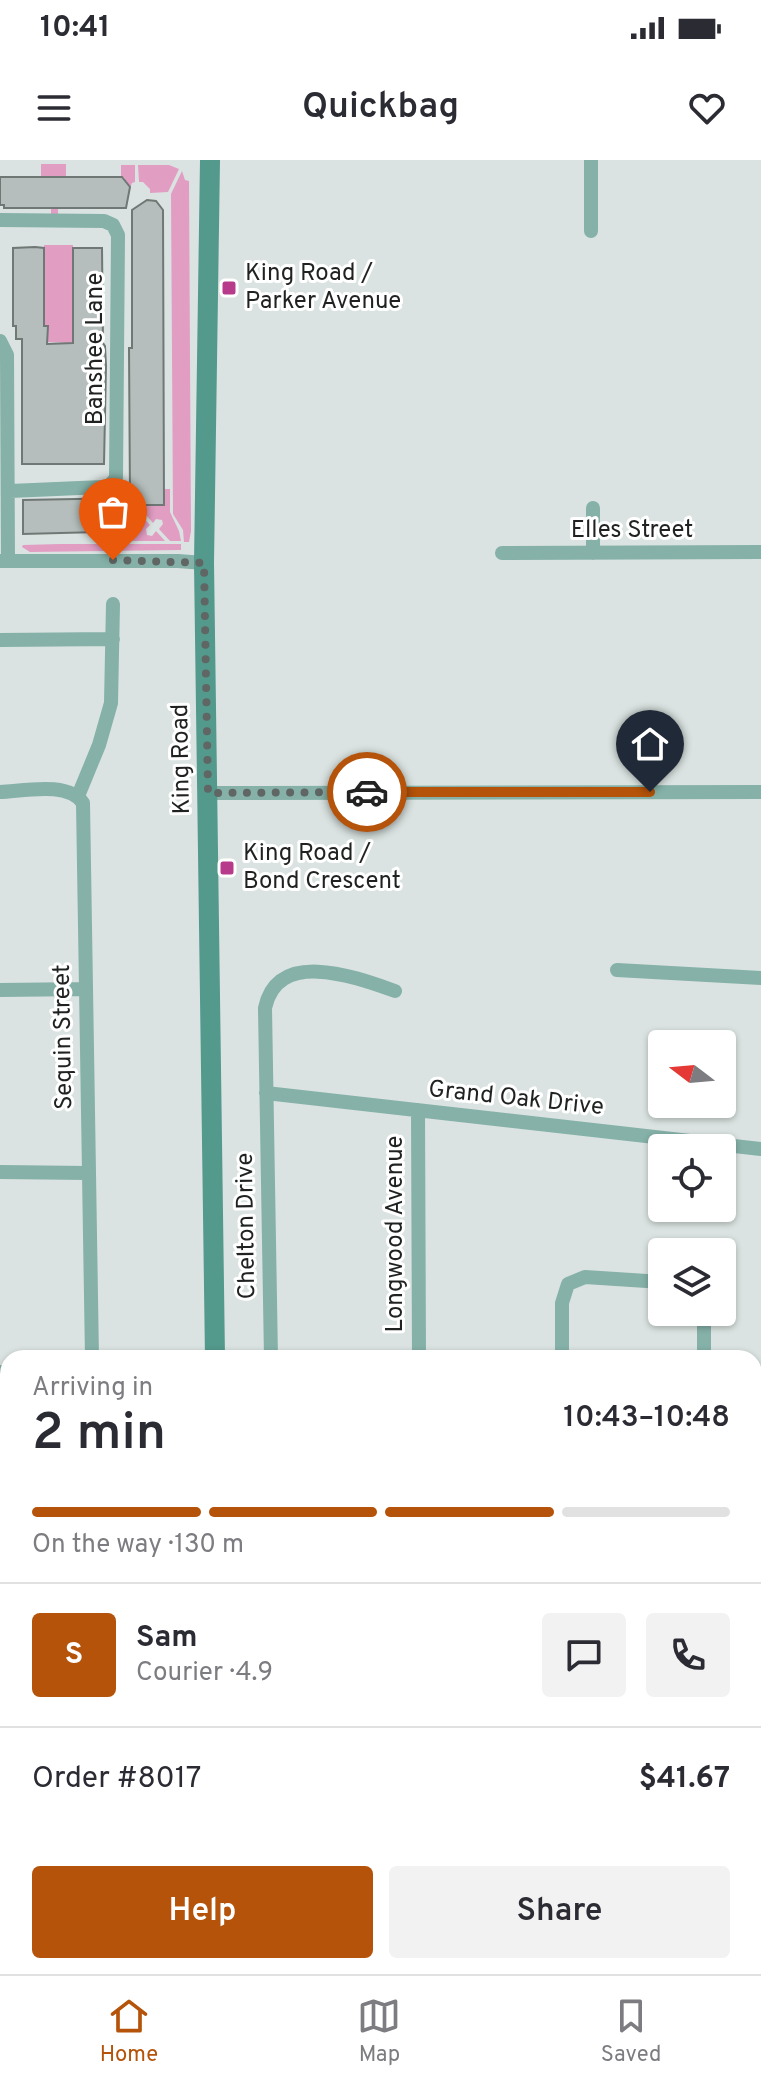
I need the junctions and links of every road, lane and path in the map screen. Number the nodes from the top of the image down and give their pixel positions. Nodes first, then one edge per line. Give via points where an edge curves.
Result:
1 (210, 160) edge
2 (591, 160) edge
3 (0, 220) edge
4 (591, 231) dead end
5 (0, 341) edge
6 (10, 491) junction
7 (593, 508) dead end
8 (761, 552) edge
9 (502, 553) dead end
10 (593, 553) junction
11 (4, 561) edge
12 (204, 563) junction
13 (113, 604) dead end
14 (113, 639) junction
15 (0, 640) edge
16 (0, 792) edge
17 (761, 792) edge
18 (208, 793) junction
19 (78, 796) junction
20 (617, 970) dead end
21 (761, 978) edge
22 (86, 989) junction
23 (0, 990) edge
24 (395, 991) dead end
25 (266, 1093) junction
26 (418, 1110) junction
27 (761, 1149) edge
28 (0, 1172) edge
29 (87, 1173) junction
30 (648, 1281) edge
31 (704, 1326) edge
32 (92, 1350) edge
33 (215, 1350) edge
34 (271, 1350) edge
35 (419, 1350) edge
36 (562, 1350) edge
37 (704, 1350) edge

1 - 12 main road, King Road
2 - 4 street
3 - 6 street, Banshee Lane via 104,221 118,235 116,478 103,487
5 - 6 street via 7,355
6 - 11 street
7 - 10 street
8 - 10 street, Elles Street
9 - 10 street, Elles Street
11 - 12 street
12 - 18 main road, King Road
13 - 14 street
14 - 15 street
14 - 19 street via 111,703
16 - 19 street via 55,790
17 - 18 street
18 - 33 main road, King Road
19 - 22 street, Sequin Street via 83,803
20 - 21 street
22 - 23 street
22 - 29 street, Sequin Street
24 - 25 street, Chelton Drive via 347,974 296,973 277,982 265,1008
25 - 26 street, Grand Oak Drive
25 - 34 street, Chelton Drive
26 - 27 street, Grand Oak Drive
26 - 35 street, Longwood Avenue
28 - 29 street
29 - 32 street, Sequin Street
30 - 36 street via 585,1277 568,1284 562,1303
31 - 37 street

